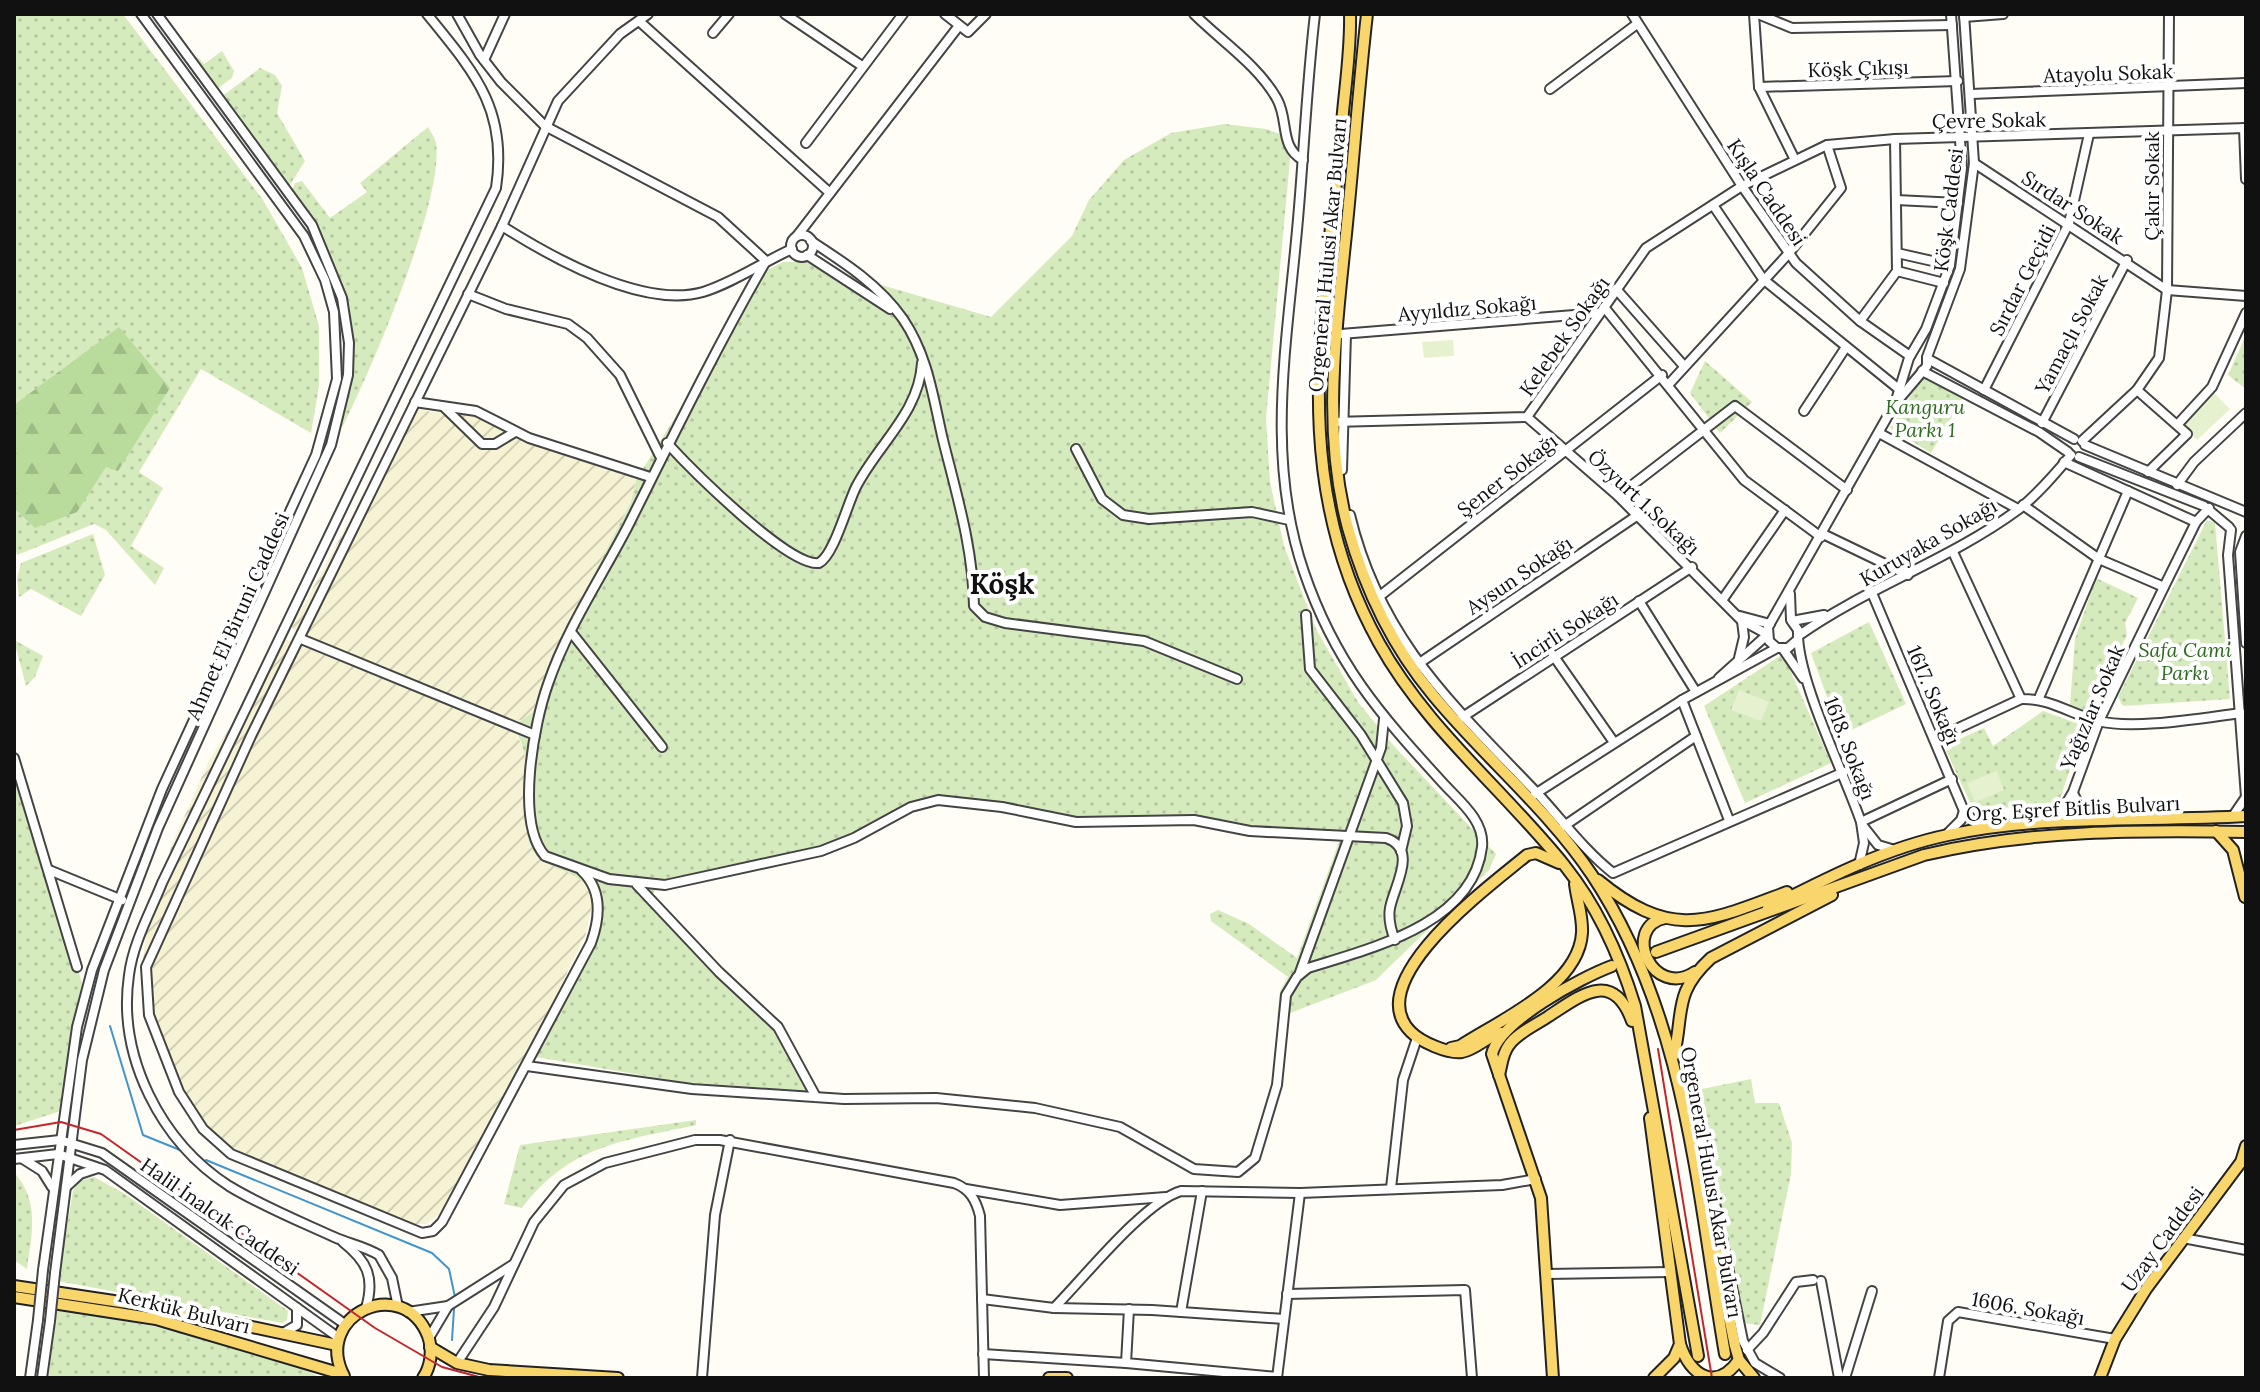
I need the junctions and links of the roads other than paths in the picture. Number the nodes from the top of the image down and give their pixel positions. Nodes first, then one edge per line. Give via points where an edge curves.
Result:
1 (141, 14) edge
2 (157, 14) edge
3 (427, 14) edge
4 (457, 14) edge
5 (505, 14) edge
6 (648, 14) edge
7 (729, 14) edge
8 (785, 14) edge
9 (903, 14) edge
10 (986, 14) edge
11 (1194, 14) edge
12 (1315, 14) edge
13 (1350, 14) edge
14 (1367, 14) edge
15 (1632, 14) edge
16 (1756, 14) edge
17 (1951, 14) edge
18 (1986, 14) edge
19 (2003, 14) edge
20 (2169, 14) edge
21 (947, 15) edge
22 (1964, 15) edge
23 (1779, 18) edge
24 (639, 21) junction
25 (1637, 24) junction
26 (1952, 25) junction
27 (958, 27) junction
28 (713, 33) dead end
29 (484, 60) junction
30 (862, 66) junction
31 (1958, 81) junction
32 (2246, 83) edge
33 (1759, 87) junction
34 (2169, 87) junction
35 (1550, 89) dead end
36 (1971, 94) junction
37 (545, 126) junction
38 (2245, 128) edge
39 (2167, 131) junction
40 (2089, 134) junction
41 (1960, 136) junction
42 (1973, 137) junction
43 (1895, 139) junction
44 (806, 143) dead end
45 (1827, 145) junction
46 (1303, 160) junction
47 (1795, 160) junction
48 (1974, 163) junction
49 (2246, 179) edge
50 (1742, 186) junction
51 (830, 193) junction
52 (1896, 200) junction
53 (1958, 203) junction
54 (1713, 205) junction
55 (2069, 223) junction
56 (502, 226) junction
57 (797, 236) junction
58 (811, 241) junction
59 (792, 249) junction
60 (1789, 253) junction
61 (1897, 253) junction
62 (807, 255) junction
63 (2127, 260) junction
64 (766, 261) junction
65 (1950, 265) junction
66 (1897, 271) junction
67 (1763, 279) junction
68 (1944, 283) junction
69 (1616, 289) junction
70 (2167, 290) junction
71 (468, 294) junction
72 (2246, 296) edge
73 (1601, 310) junction
74 (2246, 313) edge
75 (900, 315) junction
76 (1860, 321) junction
77 (1341, 334) junction
78 (1846, 347) junction
79 (922, 356) junction
80 (1911, 357) junction
81 (1928, 358) junction
82 (1684, 366) junction
83 (1922, 371) junction
84 (1662, 375) junction
85 (1669, 384) junction
86 (1900, 390) junction
87 (1984, 390) junction
88 (2137, 390) junction
89 (415, 402) junction
90 (1894, 405) junction
91 (445, 408) junction
92 (1804, 411) dead end
93 (2246, 413) edge
94 (1527, 417) junction
95 (1337, 422) junction
96 (2042, 423) junction
97 (2178, 424) junction
98 (515, 432) junction
99 (1705, 432) junction
100 (1879, 433) junction
101 (2080, 442) junction
102 (667, 443) junction
103 (318, 449) junction
104 (1076, 449) dead end
105 (1564, 451) junction
106 (328, 452) junction
107 (660, 456) junction
108 (2070, 457) junction
109 (2148, 472) junction
110 (650, 477) junction
111 (2177, 485) junction
112 (1847, 490) junction
113 (2128, 491) junction
114 (1618, 496) junction
115 (2021, 507) junction
116 (2209, 508) junction
117 (1785, 510) junction
118 (2244, 511) edge
119 (1638, 515) junction
120 (1289, 520) junction
121 (2196, 522) junction
122 (2230, 528) junction
123 (2246, 534) edge
124 (1822, 536) junction
125 (1953, 552) junction
126 (2099, 559) junction
127 (1692, 567) junction
128 (1908, 575) junction
129 (2164, 587) junction
130 (1790, 589) junction
131 (1872, 593) junction
132 (1377, 598) junction
133 (1723, 599) junction
134 (1639, 601) junction
135 (1829, 614) junction
136 (1306, 615) dead end
137 (1739, 617) junction
138 (1792, 621) junction
139 (1770, 628) junction
140 (571, 632) junction
141 (1797, 638) junction
142 (301, 639) junction
143 (2246, 643) edge
144 (1780, 649) junction
145 (1553, 655) junction
146 (1738, 661) junction
147 (1418, 664) junction
148 (1237, 679) dead end
149 (1716, 681) junction
150 (1808, 685) junction
151 (1696, 692) junction
152 (2039, 698) junction
153 (2021, 699) junction
154 (1682, 700) junction
155 (2241, 713) junction
156 (1384, 719) junction
157 (1459, 719) junction
158 (2099, 721) junction
159 (535, 735) junction
160 (1696, 736) junction
161 (1935, 739) junction
162 (1613, 741) junction
163 (662, 747) dead end
164 (14, 758) edge
165 (1377, 759) junction
166 (1844, 772) junction
167 (1952, 779) junction
168 (2073, 792) junction
169 (1533, 796) junction
170 (1964, 811) junction
171 (2233, 816) junction
172 (2246, 816) edge
173 (1729, 820) junction
174 (2087, 821) junction
175 (1861, 822) junction
176 (2054, 824) junction
177 (1562, 828) junction
178 (1981, 829) junction
179 (2216, 831) junction
180 (2246, 832) edge
181 (1946, 835) junction
182 (1349, 836) junction
183 (1896, 850) junction
184 (1401, 851) junction
185 (1859, 865) junction
186 (1565, 866) junction
187 (49, 870) junction
188 (582, 871) junction
189 (1592, 875) junction
190 (1864, 877) junction
191 (1574, 878) junction
192 (636, 884) junction
193 (1808, 887) junction
194 (2246, 890) edge
195 (2245, 897) edge
196 (118, 898) junction
197 (130, 902) junction
198 (2246, 906) edge
199 (1667, 917) junction
200 (1730, 927) junction
201 (1395, 940) junction
202 (1656, 952) dead end
203 (1612, 966) dead end
204 (77, 967) dead end
205 (1700, 968) junction
206 (1299, 975) junction
207 (1503, 1032) junction
208 (1417, 1038) junction
209 (1642, 1047) junction
210 (1446, 1049) junction
211 (1674, 1057) junction
212 (527, 1066) junction
213 (1498, 1076) junction
214 (1678, 1084) junction
215 (1650, 1088) junction
216 (816, 1097) junction
217 (60, 1140) junction
218 (730, 1140) junction
219 (71, 1142) junction
220 (14, 1145) edge
221 (2246, 1146) edge
222 (58, 1154) junction
223 (70, 1156) junction
224 (16, 1158) edge
225 (2243, 1161) edge
226 (100, 1168) junction
227 (1536, 1179) junction
228 (66, 1188) junction
229 (1391, 1188) junction
230 (966, 1189) junction
231 (53, 1191) junction
232 (1202, 1191) junction
233 (1300, 1193) junction
234 (1167, 1196) junction
235 (2183, 1238) junction
236 (339, 1239) junction
237 (2246, 1250) edge
238 (514, 1264) junction
239 (1671, 1272) junction
240 (1547, 1274) junction
241 (14, 1286) edge
242 (1872, 1291) dead end
243 (1287, 1294) junction
244 (14, 1297) edge
245 (982, 1299) junction
246 (448, 1306) junction
247 (297, 1307) junction
248 (366, 1308) junction
249 (1054, 1308) junction
250 (403, 1309) junction
251 (1129, 1309) junction
252 (1181, 1312) junction
253 (1284, 1319) junction
254 (346, 1325) junction
255 (283, 1333) junction
256 (2115, 1339) junction
257 (338, 1341) junction
258 (430, 1342) junction
259 (1680, 1344) junction
260 (1747, 1350) junction
261 (983, 1354) junction
262 (1725, 1354) dead end
263 (1698, 1356) dead end
264 (1739, 1360) junction
265 (457, 1363) junction
266 (1126, 1363) junction
267 (343, 1376) edge
268 (30, 1378) edge
269 (42, 1378) edge
270 (423, 1378) edge
271 (618, 1378) edge
272 (702, 1378) edge
273 (984, 1378) edge
274 (1049, 1378) edge
275 (1067, 1378) edge
276 (1277, 1378) edge
277 (1472, 1378) edge
278 (1553, 1378) edge
279 (1654, 1378) edge
280 (1754, 1378) edge
281 (1780, 1378) edge
282 (1842, 1378) edge
283 (1939, 1378) edge
284 (2100, 1378) edge

1 - 103 street, Ahmet El Biruni Caddesi via 287,208 325,280 336,325 338,365 333,404
2 - 106 street, Ahmet El Biruni Caddesi via 304,211 336,277 349,359 343,407
3 - 236 street via 488,98 500,141 496,188 175,855 128,976 132,1040 142,1077 152,1106 175,1137 230,1186
4 - 29 street
5 - 29 street
6 - 24 street
7 - 28 street
8 - 30 street
9 - 30 street
10 - 27 street via 968,32
11 - 46 street via 1248,64 1278,101 1288,145
12 - 46 street
13 - 186 main road, Orgeneral Hulusi Akar Bulvarı via 1317,403 1319,456 1331,524 1360,605 1399,675
14 - 77 main road, Orgeneral Hulusi Akar Bulvarı
15 - 25 street, Kışla Caddesi
16 - 23 street
16 - 33 street
17 - 26 street, Köşk Caddesi
18 - 19 street
18 - 22 street
20 - 34 street, Çakır Sokak
21 - 27 street
22 - 36 street, Köşk Caddesi
23 - 26 street via 1792,28
24 - 37 street via 571,84
24 - 51 street
25 - 35 street
25 - 50 street, Kışla Caddesi
26 - 31 street, Köşk Caddesi
27 - 51 street
29 - 37 street
30 - 44 street
31 - 33 street, Köşk Çıkışı
31 - 41 street, Köşk Caddesi
32 - 34 street, Atayolu Sokak
33 - 47 street
34 - 36 street, Atayolu Sokak
34 - 39 street, Çakır Sokak
36 - 42 street, Köşk Caddesi
37 - 56 street
37 - 64 street via 718,217
38 - 39 street, Çevre Sokak
38 - 49 street
39 - 40 street, Çevre Sokak
39 - 70 street, Çakır Sokak
40 - 42 street, Çevre Sokak
40 - 55 street, Sırdar Geçidi
41 - 42 street, Çevre Sokak
41 - 43 street, Çevre Sokak
41 - 53 street, Köşk Caddesi
42 - 48 street, Köşk Caddesi
43 - 45 street, Çevre Sokak
43 - 52 street
45 - 47 street, Çevre Sokak
45 - 60 street via 1841,188
46 - 120 street via 1281,393 1281,458
47 - 50 street, Çevre Sokak
48 - 55 street, Sırdar Sokak
48 - 81 street, Köşk Caddesi via 1960,269
50 - 54 street, Kelebek Sokağı
50 - 60 street, Kışla Caddesi
51 - 57 street
52 - 53 street
52 - 61 street
53 - 65 street, Köşk Caddesi
54 - 67 street
54 - 69 street, Kelebek Sokağı via 1646,248
55 - 63 street, Sırdar Sokak
55 - 87 street, Sırdar Geçidi
56 - 64 street via 552,255 651,294 705,291
56 - 71 street
57 - 58 street
57 - 59 street
58 - 62 street
58 - 75 street via 862,275
59 - 62 street
59 - 64 street
60 - 67 street
60 - 76 street, Kışla Caddesi
61 - 65 street
61 - 66 street
62 - 75 street
63 - 70 street, Sırdar Sokak
63 - 96 street, Yamaçlı Sokak
64 - 102 street
65 - 68 street, Köşk Caddesi
66 - 68 street
66 - 76 street
67 - 78 street
67 - 82 street
68 - 80 street, Köşk Caddesi
69 - 73 street, Kelebek Sokağı
69 - 82 street
70 - 72 street
70 - 88 street, Çakır Sokak via 2159,358
71 - 89 street
71 - 107 street via 568,324 587,338 620,375
73 - 77 street, Ayyıldız Sokağı
73 - 84 street
73 - 94 street, Kelebek Sokağı
74 - 97 street via 2212,387
75 - 79 street
76 - 80 street, Kışla Caddesi
77 - 95 main road, Orgeneral Hulusi Akar Bulvarı
78 - 86 street
78 - 92 street
79 - 102 street via 912,405 862,476 829,556 819,563 804,561 746,519
79 - 148 street via 962,511 977,611 1005,623 1144,641
80 - 81 street
80 - 83 street via 1914,370
80 - 86 street, Köşk Caddesi
81 - 83 street, Köşk Caddesi
81 - 87 street
82 - 85 street
83 - 90 street, Köşk Caddesi
83 - 108 street via 2039,432
84 - 85 street
84 - 105 street, Şener Sokağı
85 - 99 street
86 - 90 street, Köşk Caddesi
87 - 96 street
88 - 97 street
88 - 101 street
89 - 91 street
89 - 142 street
90 - 100 street
91 - 98 street via 476,411
91 - 98 street via 482,444 495,444
93 - 111 street
94 - 95 street, Kelebek Sokağı
94 - 105 street, Özyurt 1.Sokağı
95 - 132 main road, Orgeneral Hulusi Akar Bulvarı via 1343,510
96 - 101 street
97 - 109 street via 2187,434
98 - 110 street
99 - 112 street via 1730,407 1739,406
99 - 114 street
99 - 117 street via 1744,480
100 - 112 street
100 - 115 street
101 - 108 street via 2068,444
101 - 108 street via 2084,453
101 - 109 street
102 - 107 street
103 - 106 street
103 - 196 street, Ahmet El Biruni Caddesi via 162,789
104 - 120 street via 1102,499 1123,515 1149,519 1252,512
105 - 114 street, Özyurt 1.Sokağı
105 - 132 street, Şener Sokağı
106 - 197 street, Ahmet El Biruni Caddesi via 158,828
107 - 110 street
108 - 113 street
108 - 115 street, Kuruyaka Sokağı
108 - 116 street
109 - 111 street
110 - 140 street
111 - 118 street
112 - 124 street
113 - 121 street
113 - 126 street
114 - 119 street, Özyurt 1.Sokağı
115 - 125 street, Kuruyaka Sokağı
115 - 126 street
116 - 121 street, Yağızlar Sokak
116 - 122 street
117 - 124 street
117 - 133 street
118 - 122 street via 2230,516
119 - 127 street, Özyurt 1.Sokağı
119 - 147 street, Aysun Sokağı
120 - 156 street via 1334,645
121 - 129 street, Yağızlar Sokak
122 - 123 street
122 - 155 street
123 - 143 street via 2240,552
124 - 128 street
124 - 130 street
125 - 128 street, Kuruyaka Sokağı
125 - 153 street
126 - 129 street
126 - 152 street
127 - 133 street, Özyurt 1.Sokağı
127 - 134 street, İncirli Sokağı
128 - 131 street, Kuruyaka Sokağı
129 - 158 street, Yağızlar Sokak
130 - 138 street
130 - 139 street
131 - 135 street, Kuruyaka Sokağı
131 - 161 street, 1617. Sokağı
132 - 147 street
132 - 157 main road, Orgeneral Hulusi Akar Bulvarı via 1412,668
133 - 137 street, Özyurt 1.Sokağı
134 - 145 street, İncirli Sokağı
134 - 151 street
135 - 138 street, Kuruyaka Sokağı
135 - 141 street, Kuruyaka Sokağı
136 - 165 street via 1310,669
137 - 139 street
137 - 146 street via 1744,645
138 - 139 street, Kuruyaka Sokağı
138 - 141 street, 1618. Sokağı
139 - 144 street, 1618. Sokağı
139 - 146 street
140 - 159 street via 547,684
140 - 163 street
141 - 144 street, Kuruyaka Sokağı
141 - 150 street, 1618. Sokağı
142 - 159 street
142 - 212 street via 146,967 149,1015 184,1102 203,1129 231,1154 426,1233 442,1222
144 - 149 street
144 - 150 street, 1618. Sokağı
145 - 157 street, İncirli Sokağı
145 - 162 street
146 - 149 street
147 - 157 street
149 - 151 street
150 - 166 street, 1618. Sokağı
151 - 154 street
152 - 153 street
152 - 158 street
153 - 161 street
154 - 160 street
154 - 162 street
155 - 158 street
155 - 171 street via 2246,797
156 - 165 street
156 - 201 street via 1472,815 1482,838 1475,869 1455,899
157 - 169 main road, Orgeneral Hulusi Akar Bulvarı
158 - 168 street, Yağızlar Sokak
159 - 188 street via 534,837 549,859
160 - 173 street
160 - 177 street
161 - 167 street, 1617. Sokağı
162 - 169 street
164 - 187 street
165 - 182 street
165 - 184 street via 1405,809
166 - 173 street
166 - 175 street, 1618. Sokağı
167 - 170 street, 1617. Sokağı
167 - 175 street
168 - 174 street, Yağızlar Sokak
168 - 176 street, Yağızlar Sokak
169 - 177 main road, Orgeneral Hulusi Akar Bulvarı
170 - 178 street, 1617. Sokağı
170 - 181 street
171 - 172 main road, Org. Eşref Bitlis Bulvarı
171 - 174 main road, Org. Eşref Bitlis Bulvarı
173 - 177 street via 1613,873
174 - 176 main road, Org. Eşref Bitlis Bulvarı
175 - 183 street, 1618. Sokağı via 1878,845
175 - 185 street, 1618. Sokağı
176 - 178 main road, Org. Eşref Bitlis Bulvarı
177 - 189 main road, Orgeneral Hulusi Akar Bulvarı
178 - 181 main road, Org. Eşref Bitlis Bulvarı
179 - 180 main road, Org. Eşref Bitlis Bulvarı
179 - 190 main road, Org. Eşref Bitlis Bulvarı via 1997,841 1924,855
179 - 195 main road via 2233,850
181 - 183 main road, Org. Eşref Bitlis Bulvarı
182 - 184 street via 1390,838
182 - 192 street via 1250,831 1202,821 1076,822 938,800 805,855 675,883
182 - 206 street
183 - 185 main road, Org. Eşref Bitlis Bulvarı
184 - 201 street via 1402,874 1389,916
185 - 193 main road, Org. Eşref Bitlis Bulvarı
186 - 191 main road, Orgeneral Hulusi Akar Bulvarı
186 - 208 main road via 1536,853 1527,855 1439,932 1410,968 1397,1000 1402,1021
187 - 196 street
187 - 204 street
188 - 192 street
188 - 212 street via 597,895 594,933
189 - 199 main road via 1624,900
189 - 211 main road, Orgeneral Hulusi Akar Bulvarı via 1645,977
190 - 200 main road, Org. Eşref Bitlis Bulvarı
190 - 205 main road
191 - 209 main road, Orgeneral Hulusi Akar Bulvarı via 1625,974
191 - 210 main road via 1582,935 1572,966 1555,984 1460,1046
192 - 216 street via 778,1027
193 - 199 main road via 1717,918
193 - 200 main road, Org. Eşref Bitlis Bulvarı
194 - 195 main road
195 - 198 main road
196 - 197 street
196 - 217 street, Ahmet El Biruni Caddesi via 81,1011
197 - 219 street, Ahmet El Biruni Caddesi via 92,1014
199 - 205 main road via 1651,924 1643,939 1652,966 1675,980
200 - 202 main road, Org. Eşref Bitlis Bulvarı
201 - 206 street
203 - 207 main road via 1577,982
205 - 211 main road via 1680,1006
206 - 216 street via 1285,1001 1277,1085 1257,1154 1238,1172 1194,1169 1133,1133 1068,1113 936,1098
207 - 210 main road via 1464,1051
207 - 213 main road via 1492,1054
208 - 210 main road
208 - 229 street via 1401,1092
209 - 213 main road via 1621,998 1595,990 1513,1040
209 - 215 main road, Orgeneral Hulusi Akar Bulvarı
211 - 214 main road, Orgeneral Hulusi Akar Bulvarı
212 - 216 street via 692,1089
213 - 227 main road
214 - 260 street via 1690,1085 1693,1096
214 - 262 main road, Orgeneral Hulusi Akar Bulvarı
214 - 264 main road
215 - 239 main road via 1650,1133
215 - 263 main road, Orgeneral Hulusi Akar Bulvarı
217 - 219 street, Halil İnalcık Caddesi
217 - 220 street, Halil İnalcık Caddesi
217 - 222 street, Ahmet El Biruni Caddesi
218 - 230 street
218 - 238 street via 695,1140 579,1174 541,1211
218 - 272 street via 715,1215
219 - 223 street, Ahmet El Biruni Caddesi
219 - 254 street, Halil İnalcık Caddesi via 119,1163
221 - 225 main road, Uzay Caddesi
222 - 223 street, Halil İnalcık Caddesi
222 - 224 street, Halil İnalcık Caddesi
222 - 231 street, Ahmet El Biruni Caddesi
223 - 226 street, Halil İnalcık Caddesi
223 - 228 street, Ahmet El Biruni Caddesi
224 - 231 street via 42,1171
225 - 235 main road, Uzay Caddesi
226 - 228 street via 80,1174
226 - 247 street, Halil İnalcık Caddesi
227 - 229 street
227 - 240 main road
228 - 269 street, Ahmet El Biruni Caddesi, bridge
229 - 233 street
230 - 234 street via 1060,1205
230 - 245 street via 980,1216
231 - 268 street, Ahmet El Biruni Caddesi, bridge
232 - 233 street
232 - 234 street
232 - 252 street
233 - 243 street
234 - 249 street
235 - 237 street
235 - 256 main road, Uzay Caddesi
236 - 248 street via 369,1270
236 - 250 street via 379,1255
238 - 246 street
238 - 265 street via 487,1320
239 - 240 street
239 - 259 main road
240 - 278 main road
241 - 255 main road, Kerkük Bulvarı via 119,1300
242 - 282 street
243 - 253 street
243 - 277 street via 1465,1290
244 - 267 main road, Kerkük Bulvarı via 156,1319
245 - 249 street
245 - 261 street
246 - 250 street
246 - 258 street
247 - 255 street via 297,1325
247 - 257 street, Halil İnalcık Caddesi
248 - 250 main road via 382,1304
248 - 254 main road
249 - 251 street
250 - 258 main road via 424,1326
251 - 252 street
251 - 266 street
252 - 253 street
253 - 276 street
254 - 257 main road
255 - 257 main road, Kerkük Bulvarı
256 - 283 street, 1606. Sokağı via 1958,1312 1948,1321
256 - 284 main road, Uzay Caddesi
257 - 267 main road
258 - 265 main road
258 - 270 main road via 431,1358
259 - 264 main road via 1690,1367 1703,1376 1719,1378
259 - 279 main road
260 - 281 street via 1762,1369
260 - 282 street via 1796,1282 1817,1280
261 - 266 street
261 - 273 street
264 - 280 main road
265 - 271 main road via 489,1370
266 - 276 street
274 - 275 main road

